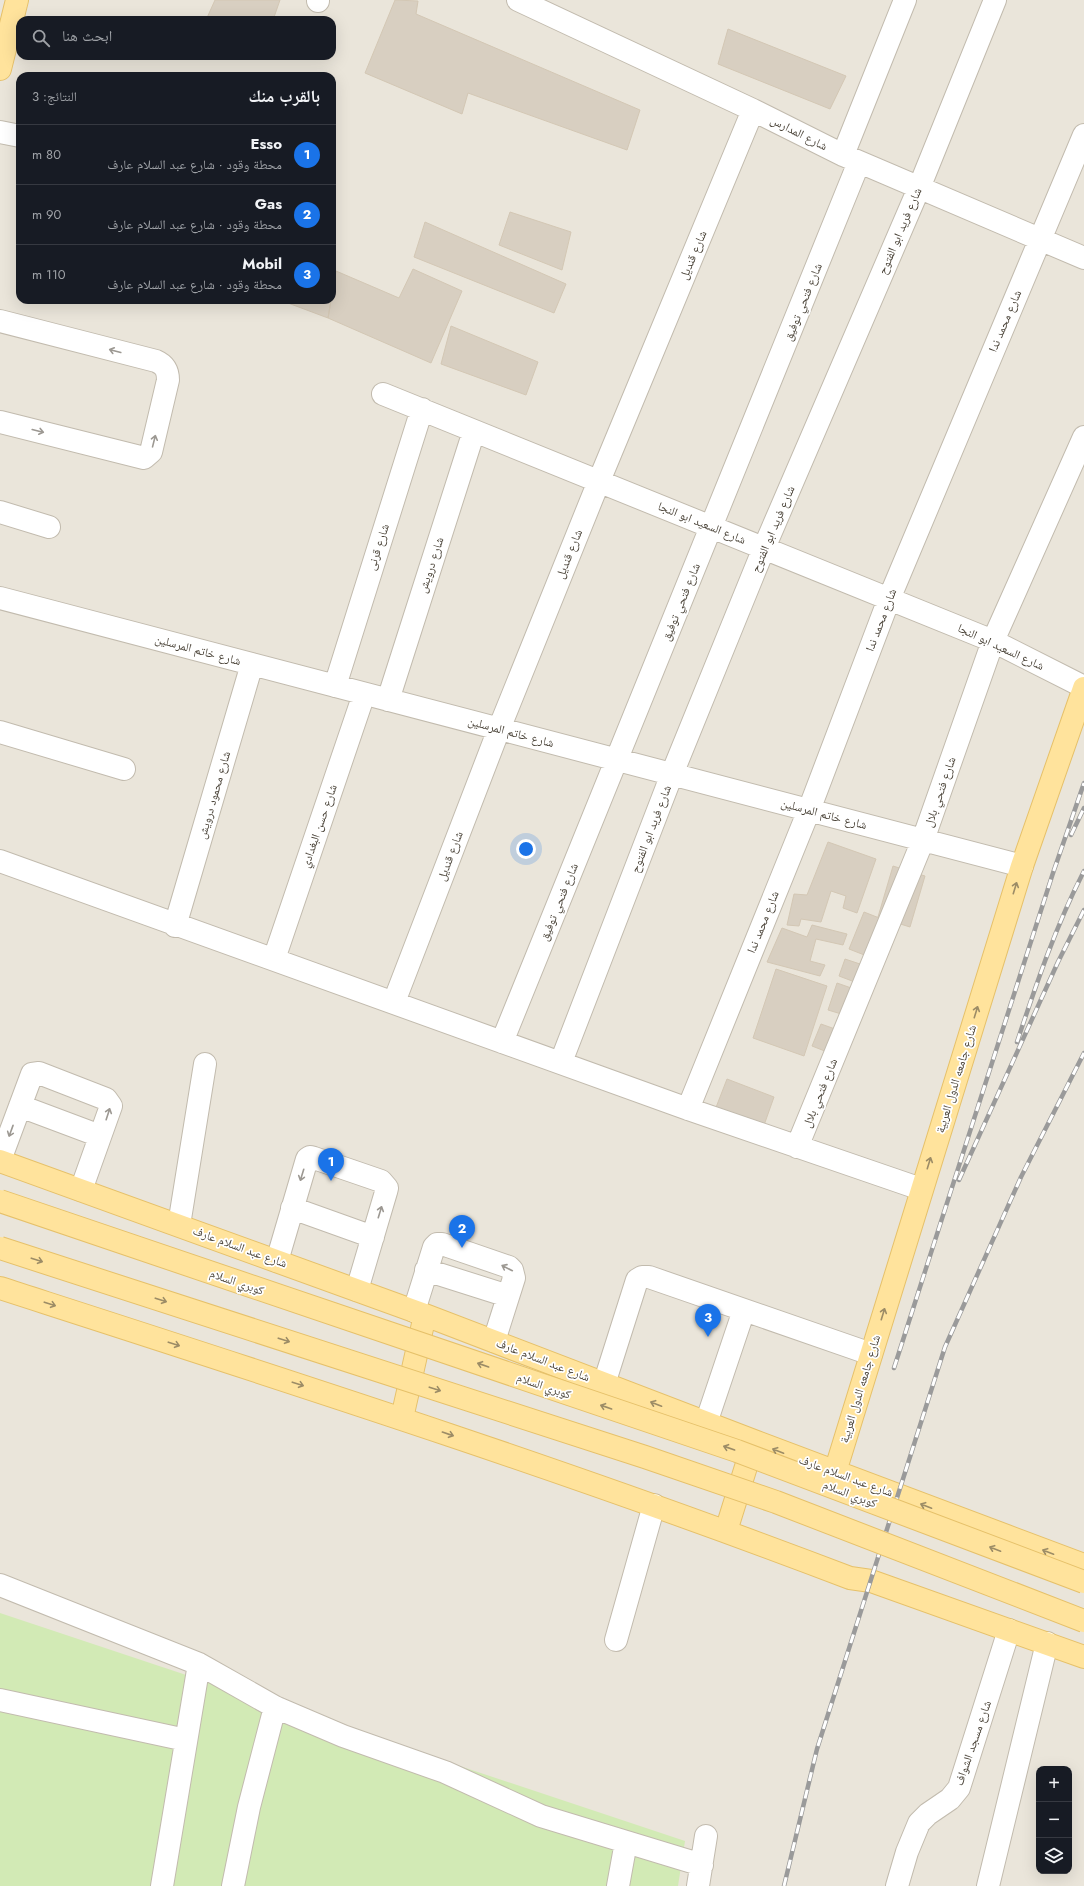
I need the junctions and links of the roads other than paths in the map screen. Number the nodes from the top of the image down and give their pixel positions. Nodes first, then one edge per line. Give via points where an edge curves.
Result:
1 (17, 0) edge
2 (518, 0) edge
3 (905, 0) edge
4 (995, 0) edge
5 (5, 29) edge
6 (0, 69) edge
7 (753, 110) junction
8 (0, 132) edge
9 (16, 135) edge
10 (1084, 135) edge
11 (851, 159) junction
12 (919, 188) junction
13 (1040, 239) junction
14 (1084, 258) edge
15 (0, 321) edge
16 (383, 394) dead end
17 (422, 409) junction
18 (0, 422) edge
19 (474, 431) junction
20 (1084, 437) edge
21 (599, 481) junction
22 (0, 512) edge
23 (49, 526) dead end
24 (712, 526) junction
25 (764, 548) junction
26 (0, 598) edge
27 (889, 599) junction
28 (993, 641) junction
29 (252, 664) junction
30 (335, 686) junction
31 (1084, 688) edge
32 (364, 694) junction
33 (388, 700) junction
34 (499, 729) junction
35 (0, 732) edge
36 (616, 760) junction
37 (124, 769) dead end
38 (672, 774) junction
39 (808, 810) junction
40 (923, 840) junction
41 (0, 861) edge
42 (1022, 866) junction
43 (175, 926) junction
44 (274, 960) junction
45 (394, 1002) junction
46 (502, 1042) junction
47 (561, 1062) junction
48 (205, 1064) dead end
49 (20, 1106) junction
50 (688, 1109) junction
51 (100, 1136) junction
52 (797, 1148) junction
53 (0, 1160) edge
54 (922, 1188) junction
55 (81, 1190) junction
56 (0, 1201) edge
57 (292, 1208) junction
58 (179, 1225) junction
59 (373, 1237) junction
60 (0, 1248) edge
61 (277, 1260) junction
62 (426, 1270) junction
63 (0, 1288) edge
64 (357, 1290) junction
65 (508, 1296) junction
66 (744, 1310) junction
67 (420, 1312) junction
68 (494, 1342) junction
69 (871, 1354) junction
70 (604, 1384) junction
71 (402, 1418) junction
72 (706, 1423) junction
73 (754, 1442) junction
74 (835, 1472) junction
75 (654, 1505) junction
76 (726, 1531) junction
77 (1084, 1565) edge
78 (1084, 1582) edge
79 (0, 1584) edge
80 (1084, 1621) edge
81 (1009, 1630) junction
82 (616, 1640) dead end
83 (1047, 1644) junction
84 (1084, 1656) edge
85 (199, 1664) junction
86 (0, 1700) edge
87 (275, 1706) junction
88 (186, 1740) junction
89 (706, 1836) dead end
90 (626, 1842) junction
91 (702, 1865) junction
92 (162, 1886) edge
93 (233, 1886) edge
94 (618, 1886) edge
95 (698, 1886) edge
96 (897, 1886) edge
97 (988, 1886) edge

1 - 5 main road
2 - 7 street, شارع المدارس
3 - 11 street, شارع فتحي توفيق
4 - 12 street, شارع فريد ابو الفتوح
5 - 6 main road
7 - 11 street, شارع المدارس
7 - 21 street, شارع قنديل
8 - 9 street
10 - 13 street, شارع محمد ندا
11 - 12 street, شارع المدارس
11 - 24 street, شارع فتحي توفيق
12 - 13 street, شارع المدارس
12 - 25 street, شارع فريد ابو الفتوح
13 - 14 street, شارع المدارس
13 - 27 street, شارع محمد ندا
18 -> 15 street via 144,458 151,452 168,380 168,372 163,365 156,362
16 - 17 street, شارع السعيد ابو النجا
17 - 19 street, شارع السعيد ابو النجا
17 - 30 street, شارع قرنى
19 - 21 street, شارع السعيد ابو النجا
19 - 33 street, شارع درويش
20 - 28 street, شارع فتحي بلال
21 - 24 street, شارع السعيد ابو النجا
21 - 34 street, شارع قنديل
22 - 23 street
24 - 25 street, شارع السعيد ابو النجا
24 - 36 street, شارع فتحي توفيق
25 - 27 street, شارع السعيد ابو النجا
25 - 38 street, شارع فريد ابو الفتوح
26 - 29 street, شارع خاتم المرسلين
27 - 28 street, شارع السعيد ابو النجا
27 - 39 street, شارع محمد ندا
28 - 31 street, شارع السعيد ابو النجا
28 - 40 street, شارع فتحي بلال
29 - 30 street, شارع خاتم المرسلين
29 - 43 street, شارع محمود درويش
30 - 32 street, شارع خاتم المرسلين
31 - 42 main road, شارع جامعه الدول العربية
32 - 33 street, شارع خاتم المرسلين
32 - 44 street, شارع حسن البغدادي
33 - 34 street, شارع خاتم المرسلين
34 - 36 street, شارع خاتم المرسلين
34 - 45 street, شارع قنديل
35 - 37 street
36 - 38 street, شارع خاتم المرسلين
36 - 46 street, شارع فتحي توفيق
38 - 39 street, شارع خاتم المرسلين
38 - 47 street, شارع فريد ابو الفتوح
39 - 40 street, شارع خاتم المرسلين
39 - 50 street, شارع محمد ندا
40 - 42 street, شارع خاتم المرسلين
40 - 52 street, شارع فتحي بلال
41 - 43 street
54 -> 42 main road, شارع جامعه الدول العربية
43 - 44 street
44 - 45 street
45 - 46 street
46 - 47 street
47 - 50 street
48 - 58 street
49 - 51 street
51 -> 49 street via 110,1110 109,1101 39,1073 32,1074
49 -> 53 street
50 - 52 street
51 - 55 street
52 - 54 street
53 - 55 main road, شارع عبد السلام عارف
69 -> 54 main road, شارع جامعه الدول العربية
55 - 58 main road, شارع عبد السلام عارف
78 -> 56 main road, كوبري السلام, bridge via 737,1451
57 - 59 street
59 -> 57 street via 387,1188 381,1181 310,1157 306,1162
57 - 61 street
58 - 61 main road, شارع عبد السلام عارف
59 - 64 street
60 -> 80 main road, bridge via 630,1452 754,1495
61 - 64 main road, شارع عبد السلام عارف
62 - 65 street
65 -> 62 street via 514,1278 512,1270 442,1244 437,1244 434,1248
62 - 67 street
63 -> 71 main road
64 - 67 main road, شارع عبد السلام عارف
65 - 68 street
66 - 69 street
66 - 70 street via 649,1277 642,1277 637,1280
66 - 72 street
67 - 68 main road, شارع عبد السلام عارف
67 - 71 main road
68 - 70 main road, شارع عبد السلام عارف
69 - 74 main road, شارع جامعه الدول العربية
72 -> 70 main road, شارع عبد السلام عارف
71 -> 75 main road
72 - 73 main road, شارع عبد السلام عارف
74 -> 73 main road, شارع عبد السلام عارف
73 - 76 main road
77 -> 74 main road, شارع عبد السلام عارف
75 - 76 main road
75 - 82 street
76 - 81 main road via 850,1578 871,1581
79 - 85 street
81 - 83 main road
81 - 96 street, شارع مسجد الشواف via 959,1788 950,1799 919,1823
83 - 84 main road
83 - 97 street
85 - 87 street
85 - 88 street
86 - 88 street
87 - 90 street via 344,1736 445,1772 541,1816
87 - 93 street via 249,1807
88 - 92 street
89 - 91 street
90 - 91 street
90 - 94 street
91 - 95 street

